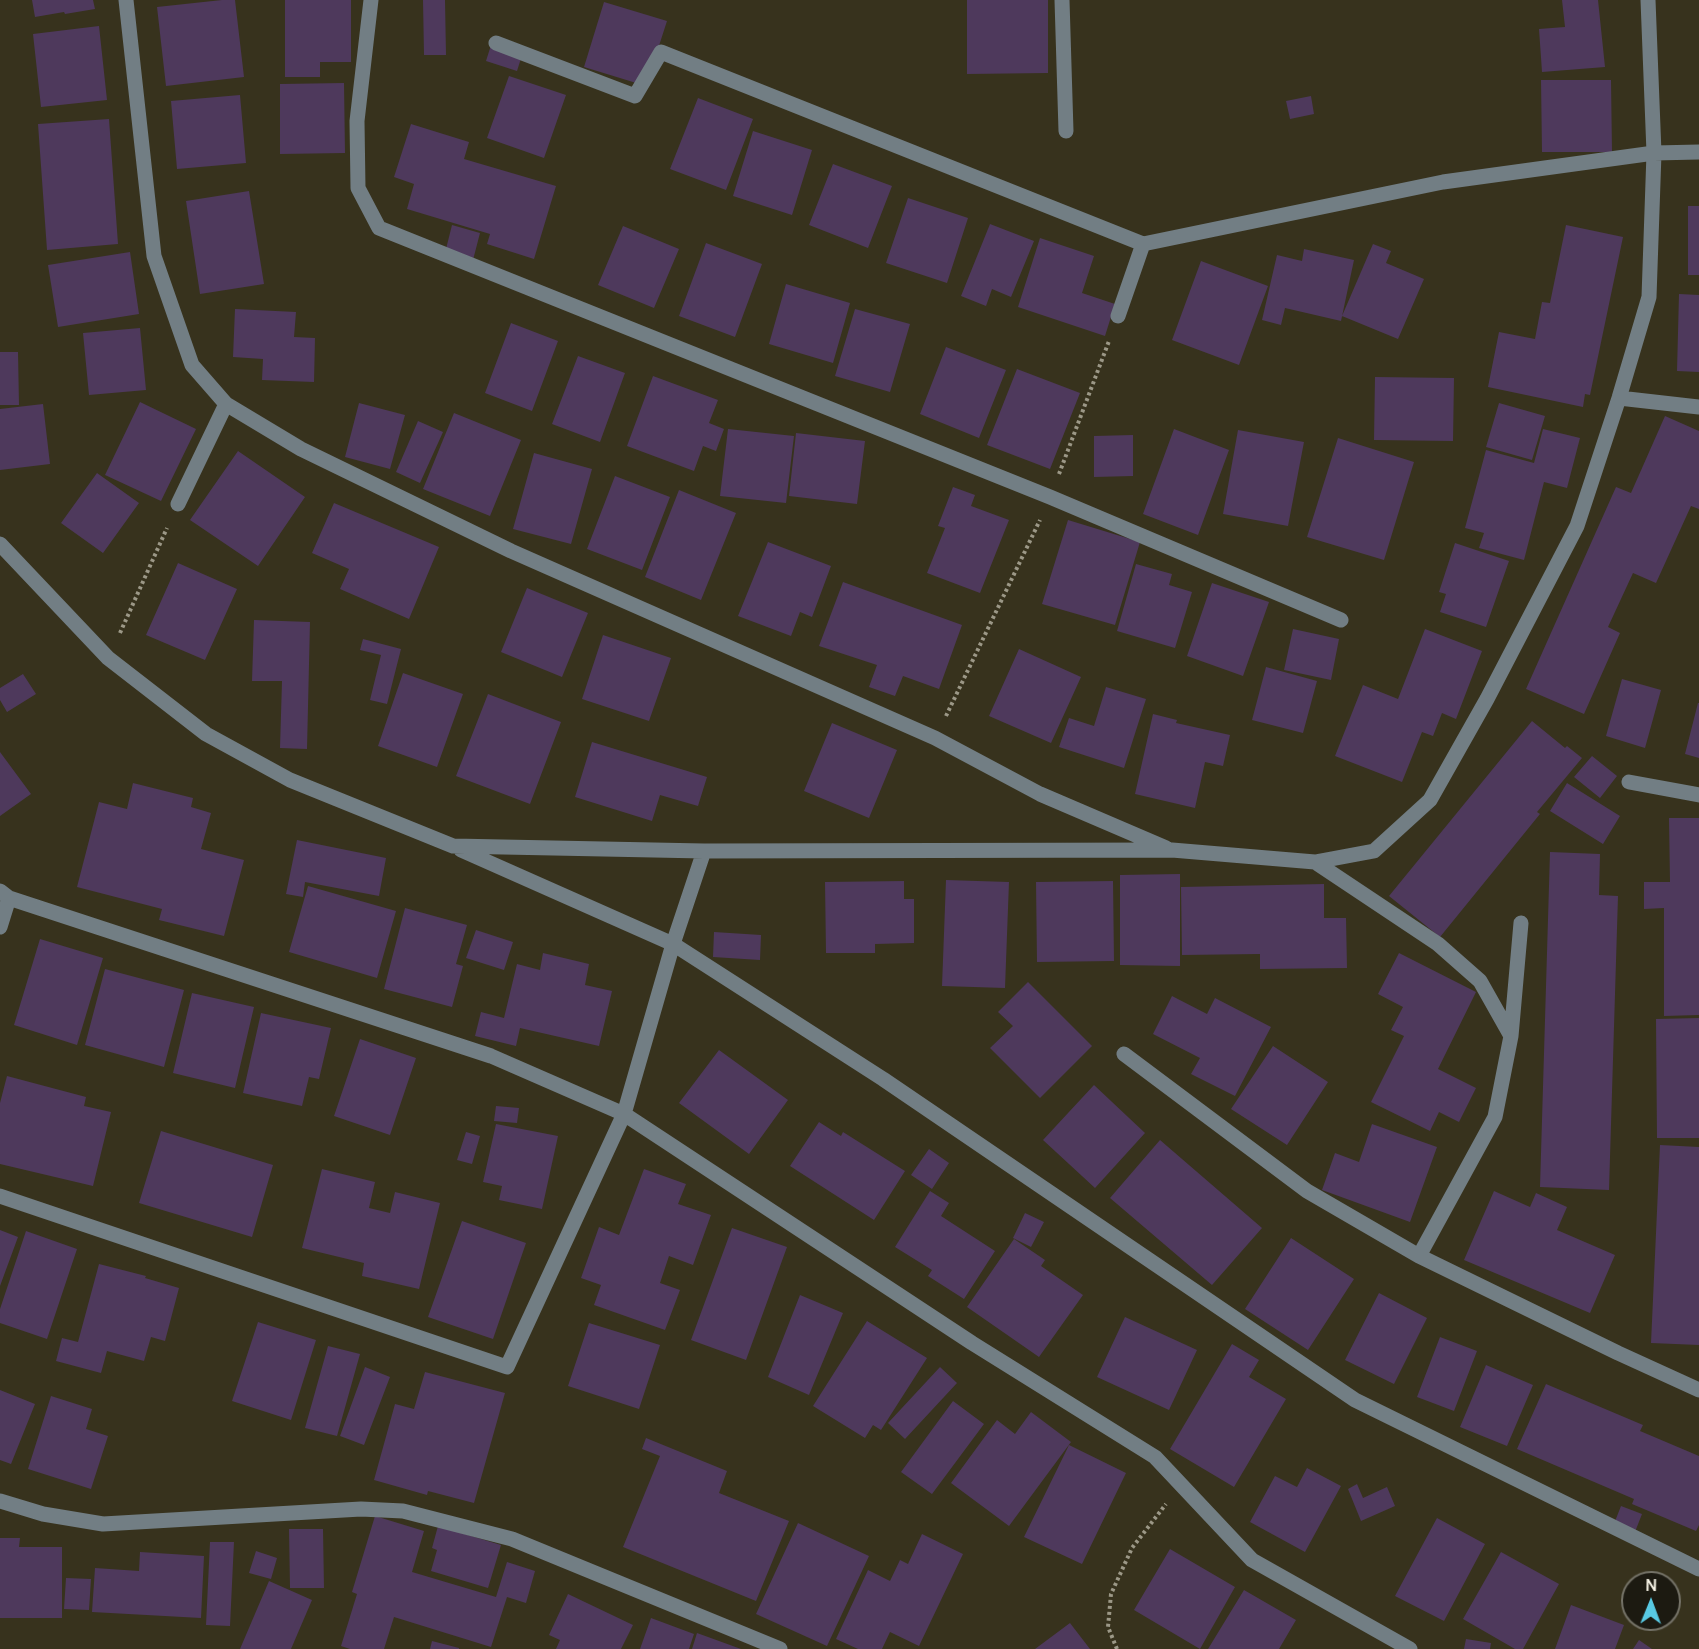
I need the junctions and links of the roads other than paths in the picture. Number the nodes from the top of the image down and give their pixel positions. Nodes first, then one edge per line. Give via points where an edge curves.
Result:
1 (126, 0) edge
2 (370, 0) edge
3 (1062, 0) edge
4 (1648, 0) edge
5 (496, 43) dead end
6 (1066, 131) dead end
7 (1699, 152) edge
8 (1654, 153) junction
9 (1143, 244) junction
10 (1118, 316) road end
11 (1619, 398) junction
12 (226, 404) junction
13 (1699, 407) edge
14 (178, 504) road end
15 (0, 543) edge
16 (1341, 620) dead end
17 (1629, 782) dead end
18 (1699, 795) edge
19 (453, 846) junction
20 (1172, 850) junction
21 (704, 851) junction
22 (1314, 862) junction
23 (4, 895) edge
24 (1521, 923) dead end
25 (0, 927) edge
26 (674, 944) junction
27 (1510, 1036) junction
28 (1124, 1054) dead end
29 (624, 1114) junction
30 (0, 1196) edge
31 (1419, 1256) junction
32 (1699, 1390) edge
33 (0, 1501) edge
34 (1699, 1569) edge
35 (780, 1649) edge
36 (1410, 1649) edge

1 - 12 street via 154,256 192,365
2 - 16 street via 357,122 358,188 379,228 1050,497
3 - 6 street
4 - 8 street
5 - 9 street via 635,96 661,52
7 - 8 street
8 - 9 street via 1443,182
8 - 11 street via 1649,297
9 - 10 street
11 - 13 street
11 - 22 street via 1577,526 1430,800 1374,851
12 - 14 street
12 - 20 street via 301,449 511,551 935,738 1040,794
15 - 19 street via 108,658 206,734 291,780
17 - 18 street
19 - 21 street
19 - 26 street
20 - 21 street
20 - 22 street
21 - 26 street
22 - 27 street via 1438,944 1480,981
23 - 25 street
23 - 29 street via 491,1056
24 - 27 street
26 - 29 street
26 - 34 street via 883,1079 1356,1400
27 - 31 street via 1495,1117
28 - 31 street via 1307,1191
29 - 30 street via 507,1367
29 - 36 street via 962,1336 1155,1457 1252,1560
31 - 32 street
33 - 35 street via 44,1514 103,1524 361,1509 403,1511 512,1539

